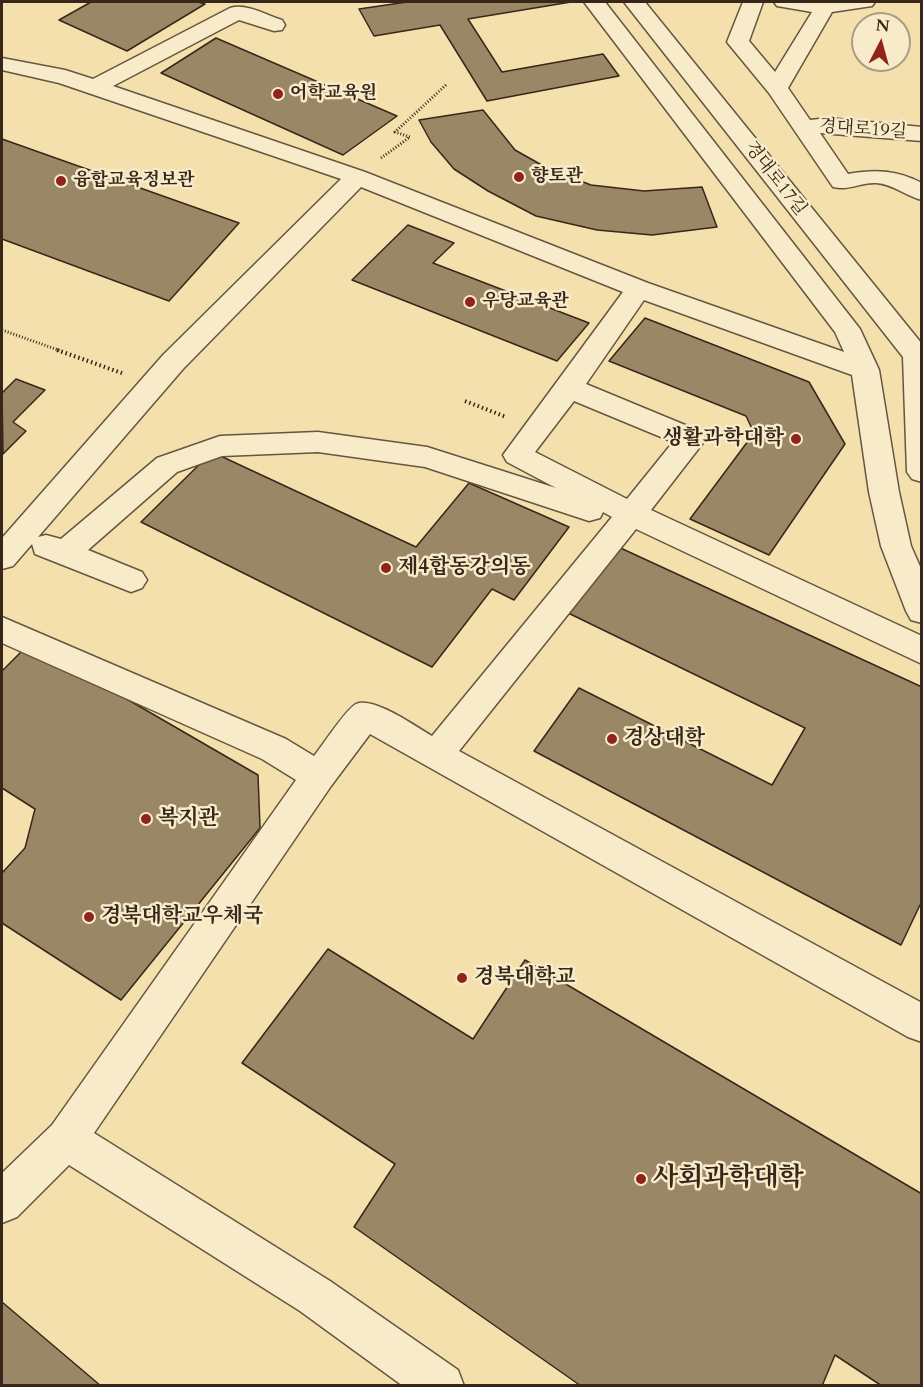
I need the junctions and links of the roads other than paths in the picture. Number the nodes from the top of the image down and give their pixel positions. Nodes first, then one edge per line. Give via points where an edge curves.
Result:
1 (212, 2) edge
2 (594, 2) edge
3 (634, 2) edge
4 (753, 2) edge
5 (784, 2) edge
6 (862, 2) edge
7 (825, 7) junction
8 (237, 12) junction
9 (274, 26) dead end
10 (2, 64) edge
11 (93, 88) junction
12 (777, 88) junction
13 (805, 126) junction
14 (921, 134) edge
15 (357, 177) junction
16 (817, 191) junction
17 (921, 193) edge
18 (639, 289) junction
19 (919, 356) edge
20 (865, 370) junction
21 (570, 388) junction
22 (921, 472) edge
23 (628, 518) junction
24 (11, 547) edge
25 (64, 554) junction
26 (131, 580) dead end
27 (921, 611) edge
28 (2, 628) edge
29 (921, 651) edge
30 (436, 755) junction
31 (319, 776) junction
32 (921, 1024) edge
33 (66, 1139) junction
34 (2, 1202) edge
35 (442, 1386) edge

1 - 8 street
2 - 20 street via 847,329
3 - 16 street, 경대로17길
4 - 12 street via 738,42
5 - 7 street
6 - 7 street
7 - 12 street
8 - 9 street
8 - 11 street
10 - 11 street via 65,77
11 - 15 street
12 - 13 street
13 - 14 street, 경대로19길
13 - 16 street
15 - 18 street
15 - 24 street via 153,385
16 - 17 street via 876,176
16 - 19 street, 경대로17길
18 - 20 street
18 - 21 street
19 - 22 street, 경대로17길
20 - 27 street via 896,546
21 - 23 street via 517,455
21 - 23 street via 692,439
23 - 25 street via 427,457 318,442 220,446 167,465
23 - 29 street
23 - 30 street
24 - 25 street
25 - 26 street
28 - 31 street via 274,749
30 - 31 street via 365,715
30 - 32 street
31 - 33 street
33 - 34 street
33 - 35 street via 315,1296

